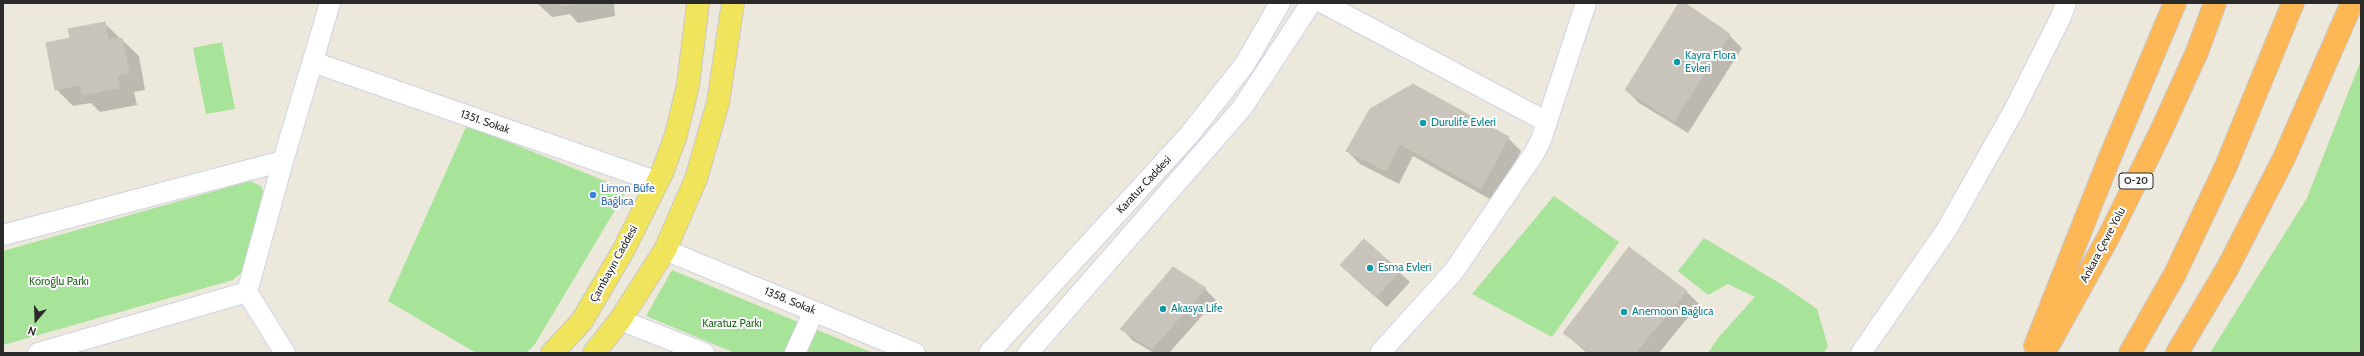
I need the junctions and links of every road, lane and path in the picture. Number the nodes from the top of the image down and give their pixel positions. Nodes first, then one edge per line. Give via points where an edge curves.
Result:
1 (330, 3) edge
2 (698, 3) edge
3 (733, 3) edge
4 (1280, 3) edge
5 (1311, 3) edge
6 (1323, 3) edge
7 (1586, 3) edge
8 (2066, 3) edge
9 (2175, 3) edge
10 (2215, 3) edge
11 (2293, 3) edge
12 (2346, 3) edge
13 (2352, 3) edge
14 (2332, 52) junction
15 (313, 62) junction
16 (1547, 122) junction
17 (283, 161) junction
18 (658, 182) junction
19 (3, 235) edge
20 (665, 250) junction
21 (247, 292) junction
22 (814, 311) junction
23 (620, 320) junction
24 (38, 353) edge
25 (285, 353) edge
26 (552, 353) edge
27 (594, 353) edge
28 (704, 353) edge
29 (795, 353) edge
30 (915, 353) edge
31 (989, 353) edge
32 (1028, 353) edge
33 (1380, 353) edge
34 (1861, 353) edge
35 (2033, 353) edge
36 (2044, 353) edge
37 (2130, 353) edge
38 (2177, 353) edge

1 - 15 street
2 - 18 main road, Çambayırı Caddesi via 683,106 676,135
3 - 20 main road via 718,103 709,139 696,179
4 - 31 street, Karatuz Caddesi via 1245,64 1189,135
5 - 32 street via 1242,108
6 - 16 street
7 - 16 street
8 - 34 street via 2013,112 1947,229
9 - 35 highway via 2110,157
10 - 36 highway, Ankara Çevre Yolu / O-20 via 2197,52 2162,131 2108,238
11 - 37 highway via 2226,166 2175,274
12 - 14 highway
13 - 14 highway
14 - 38 highway via 2277,172 2227,269
15 - 17 street
15 - 18 street, 1351. Sokak
16 - 33 street via 1535,152 1454,272
17 - 19 street
17 - 21 street
18 - 26 main road, Çambayırı Caddesi via 624,249 582,320
20 - 22 street, 1358. Sokak
20 - 23 main road
21 - 24 street
21 - 25 street
22 - 29 street
22 - 30 street, 1358. Sokak
23 - 27 main road
23 - 28 street

